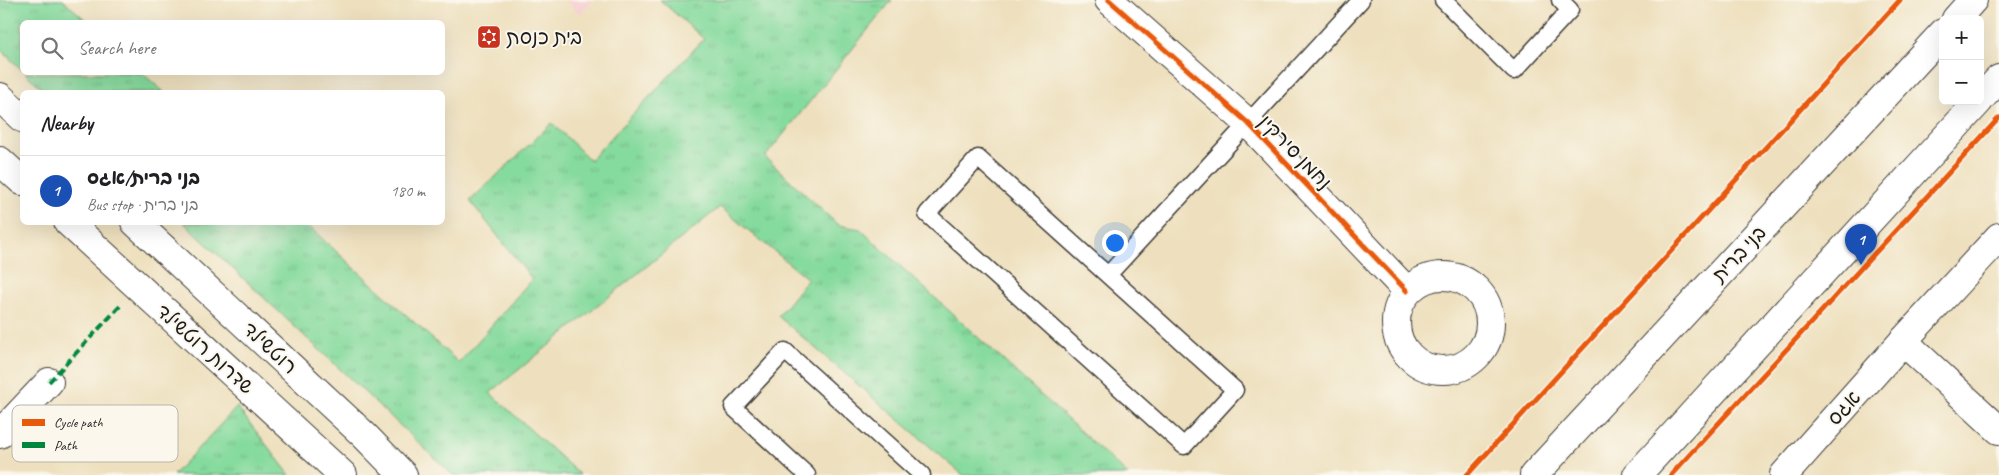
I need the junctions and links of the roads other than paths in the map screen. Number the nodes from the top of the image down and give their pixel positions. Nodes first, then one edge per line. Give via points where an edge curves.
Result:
1 (1109, 0) edge
2 (1362, 0) edge
3 (1443, 0) edge
4 (1560, 0) edge
5 (1973, 0) edge
6 (1960, 15) edge
7 (1939, 37) edge
8 (1999, 79) edge
9 (1984, 95) edge
10 (0, 97) edge
11 (1974, 105) edge
12 (20, 116) edge
13 (1248, 123) junction
14 (0, 161) edge
15 (20, 179) edge
16 (71, 225) edge
17 (138, 225) edge
18 (1999, 237) edge
19 (1108, 275) junction
20 (1407, 291) dead end
21 (1903, 341) junction
22 (49, 382) dead end
23 (27, 405) edge
24 (12, 421) edge
25 (1999, 430) edge
26 (0, 434) edge
27 (343, 475) edge
28 (403, 475) edge
29 (808, 475) edge
30 (922, 475) edge
31 (1534, 475) edge
32 (1637, 475) edge
33 (1784, 475) edge

1 - 13 street, נחמן סירקין
2 - 13 lane, נחמן סירקין
3 - 4 lane via 1514,70 1570,10
5 - 6 street
7 - 31 street, בני ברית
8 - 9 street
10 - 12 street
11 - 32 street
13 - 19 lane, נחמן סירקין
13 - 20 street, נחמן סירקין
14 - 15 street
16 - 27 street, שדרות רוטשילד
17 - 28 street, רוטשילד
18 - 21 street, אגס
19 - 19 lane via 978,158 928,214 1184,446 1235,390
21 - 25 street
21 - 33 street, אגס
22 - 23 street
24 - 26 street
29 - 30 lane via 733,407 785,351

